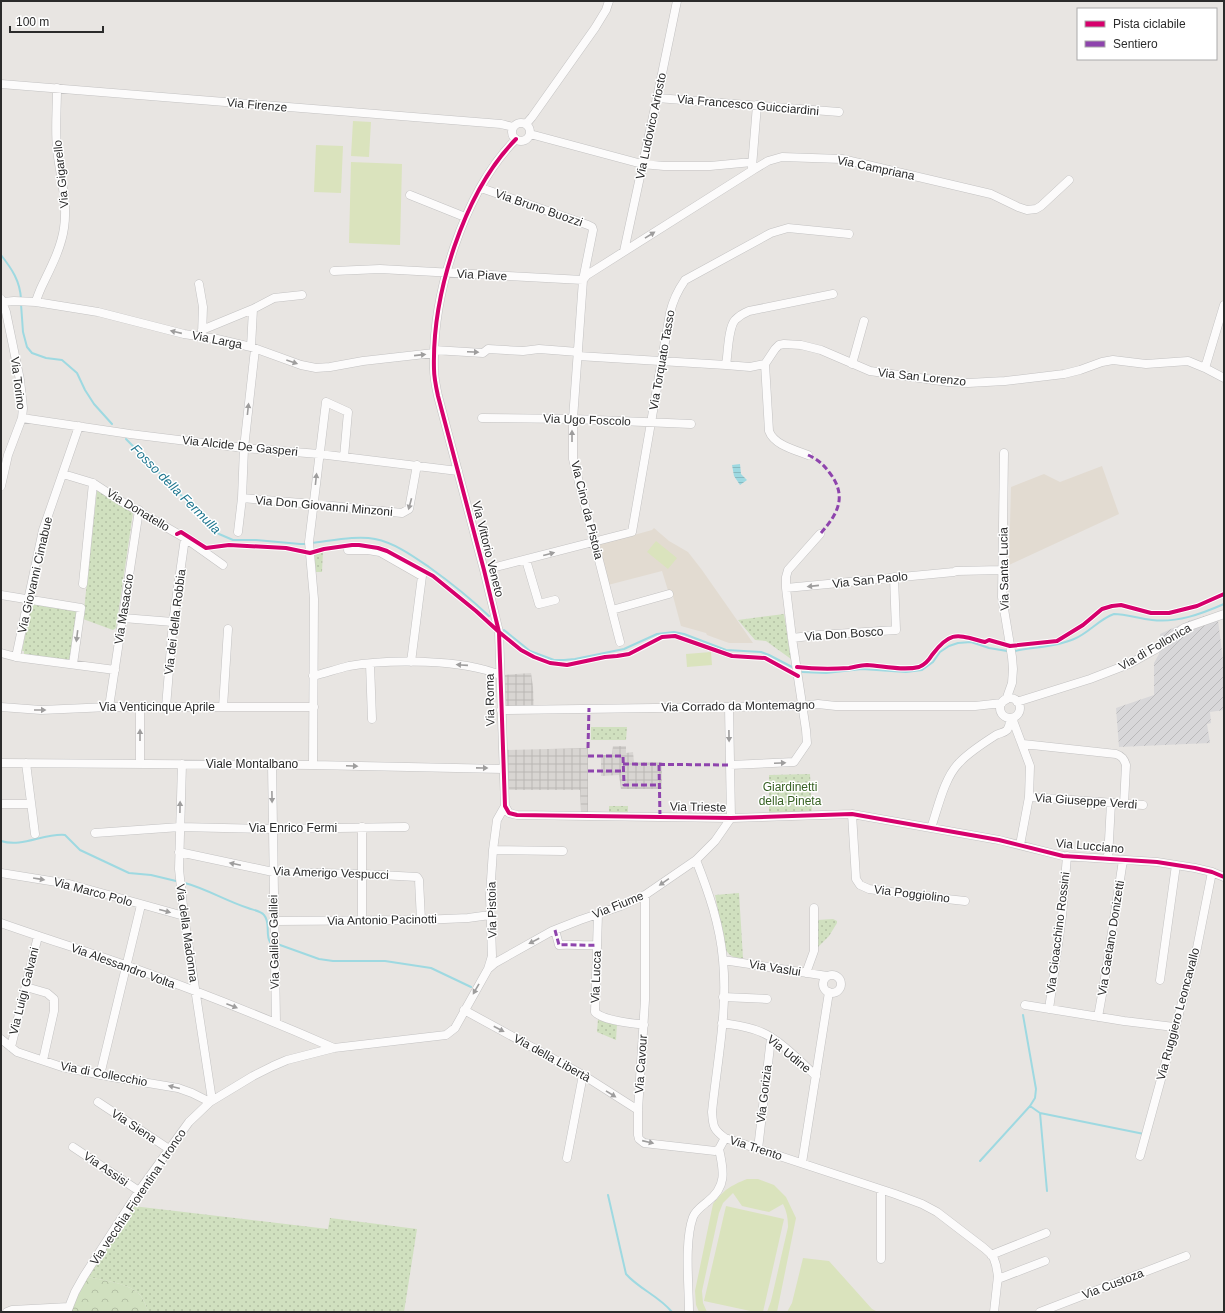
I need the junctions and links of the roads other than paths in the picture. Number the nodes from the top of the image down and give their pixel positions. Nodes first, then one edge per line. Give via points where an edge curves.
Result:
1 (609, 1) edge
2 (677, 1) edge
3 (1, 84) edge
4 (57, 88) junction
5 (657, 98) junction
6 (757, 105) junction
7 (839, 112) dead end
8 (526, 124) junction
9 (513, 127) junction
10 (530, 134) junction
11 (516, 140) junction
12 (642, 164) junction
13 (752, 166) junction
14 (1069, 180) dead end
15 (481, 188) junction
16 (410, 196) dead end
17 (465, 217) junction
18 (849, 234) dead end
19 (624, 251) junction
20 (334, 271) dead end
21 (446, 273) junction
22 (583, 280) junction
23 (199, 284) dead end
24 (833, 294) dead end
25 (302, 296) dead end
26 (2, 300) edge
27 (36, 302) junction
28 (1224, 305) edge
29 (254, 309) junction
30 (4, 311) edge
31 (864, 322) dead end
32 (202, 334) junction
33 (253, 348) junction
34 (434, 352) junction
35 (578, 354) junction
36 (662, 361) junction
37 (765, 364) junction
38 (852, 364) junction
39 (726, 365) junction
40 (1205, 368) junction
41 (1224, 378) edge
42 (22, 418) junction
43 (482, 418) dead end
44 (573, 419) junction
45 (651, 422) junction
46 (691, 424) dead end
47 (79, 426) junction
48 (244, 448) junction
49 (1004, 453) dead end
50 (319, 454) junction
51 (808, 455) dead end
52 (344, 457) junction
53 (417, 466) junction
54 (458, 471) junction
55 (63, 474) junction
56 (94, 483) junction
57 (1, 486) edge
58 (242, 498) junction
59 (313, 504) junction
60 (139, 510) junction
61 (238, 532) dead end
62 (820, 534) dead end
63 (185, 538) junction
64 (595, 542) junction
65 (348, 550) dead end
66 (526, 560) junction
67 (223, 565) dead end
68 (484, 570) junction
69 (1002, 570) junction
70 (894, 577) junction
71 (83, 584) dead end
72 (786, 588) junction
73 (669, 594) dead end
74 (1, 595) edge
75 (28, 599) junction
76 (555, 600) dead end
77 (612, 610) junction
78 (1224, 614) edge
79 (123, 618) junction
80 (173, 622) junction
81 (228, 629) dead end
82 (499, 632) joint
83 (792, 638) junction
84 (620, 642) dead end
85 (1, 653) edge
86 (16, 657) junction
87 (411, 662) junction
88 (74, 664) junction
89 (370, 664) junction
90 (115, 670) junction
91 (500, 675) junction
92 (313, 676) junction
93 (1011, 703) junction
94 (804, 706) junction
95 (975, 706) junction
96 (1, 707) edge
97 (109, 707) junction
98 (140, 707) junction
99 (166, 707) junction
100 (223, 707) junction
101 (314, 707) junction
102 (729, 707) junction
103 (501, 710) junction
104 (1007, 716) junction
105 (372, 719) dead end
106 (1023, 744) junction
107 (1, 763) edge
108 (26, 763) junction
109 (140, 763) junction
110 (182, 764) junction
111 (272, 764) junction
112 (313, 765) junction
113 (730, 765) junction
114 (503, 769) junction
115 (1029, 797) junction
116 (1111, 803) junction
117 (1, 804) edge
118 (31, 804) junction
119 (1124, 804) junction
120 (1143, 805) dead end
121 (504, 806) junction
122 (852, 814) junction
123 (731, 818) junction
124 (180, 827) junction
125 (362, 827) junction
126 (405, 827) dead end
127 (931, 828) junction
128 (273, 829) junction
129 (95, 833) dead end
130 (35, 834) dead end
131 (1020, 845) junction
132 (493, 850) junction
133 (562, 851) dead end
134 (179, 852) junction
135 (1067, 856) junction
136 (1108, 859) junction
137 (696, 860) junction
138 (1122, 860) junction
139 (1176, 865) junction
140 (273, 872) junction
141 (1212, 872) junction
142 (1, 873) edge
143 (362, 874) junction
144 (1224, 877) edge
145 (645, 895) junction
146 (965, 901) dead end
147 (141, 905) junction
148 (814, 908) dead end
149 (598, 914) junction
150 (490, 915) junction
151 (184, 916) junction
152 (421, 920) junction
153 (274, 921) junction
154 (362, 921) junction
155 (1, 923) edge
156 (555, 930) junction
157 (38, 936) junction
158 (597, 945) junction
159 (723, 960) junction
160 (127, 966) junction
161 (488, 969) junction
162 (806, 973) junction
163 (827, 976) junction
164 (1160, 980) dead end
165 (26, 987) junction
166 (195, 992) junction
167 (829, 992) junction
168 (723, 996) junction
169 (768, 999) dead end
170 (1026, 1005) dead end
171 (1049, 1009) junction
172 (464, 1010) junction
173 (1098, 1017) junction
174 (276, 1023) junction
175 (722, 1023) junction
176 (644, 1025) junction
177 (1174, 1027) junction
178 (771, 1038) junction
179 (1, 1039) edge
180 (11, 1047) junction
181 (334, 1048) junction
182 (44, 1060) junction
183 (100, 1075) junction
184 (582, 1075) junction
185 (816, 1076) junction
186 (211, 1101) junction
187 (98, 1102) dead end
188 (638, 1110) junction
189 (725, 1138) junction
190 (73, 1147) dead end
191 (169, 1149) junction
192 (719, 1149) junction
193 (758, 1149) junction
194 (1140, 1156) dead end
195 (567, 1158) dead end
196 (802, 1163) junction
197 (881, 1190) junction
198 (139, 1191) junction
199 (1046, 1233) dead end
200 (991, 1255) junction
201 (1186, 1256) dead end
202 (881, 1259) dead end
203 (1045, 1261) dead end
204 (998, 1279) junction
205 (68, 1309) edge
206 (7, 1312) edge
207 (690, 1312) edge
208 (994, 1312) edge
209 (1040, 1312) edge

1 - 8 street via 595,28
2 - 5 street, Via Ludovico Ariosto
3 - 4 street, Via Firenze
4 - 9 street, Via Firenze
4 - 27 street, Via Gigarello via 56,133 66,211 64,230 55,258
5 - 6 street, Via Francesco Guicciardini
5 - 12 street, Via Ludovico Ariosto
6 - 7 street, Via Francesco Guicciardini
6 - 13 street
8 - 9 street via 520,122
8 - 10 street via 530,128
9 - 11 street via 512,136
10 - 11 street via 523,141
10 - 12 street
11 - 15 street, Via Vittorio Veneto via 498,160
12 - 13 street
12 - 19 street, Via Ludovico Ariosto
13 - 14 street, Via Campriana via 782,156 842,159 991,194 1018,207 1031,210 1041,206
19 -> 13 street, Via Campriana
15 - 17 street, Via Vittorio Veneto
15 - 22 street, Via Bruno Buozzi via 592,227
16 - 17 street
17 - 21 street, Via Vittorio Veneto
18 - 36 street, Via Torquato Tasso via 783,228 685,280 672,302
19 - 22 street, Via Campriana
20 - 21 street, Via Piave via 380,269
21 - 22 street, Via Piave
21 - 34 street, Via Vittorio Veneto
22 - 35 street, Via Cino da Pistoia
23 - 32 street via 203,307
24 - 39 street via 749,311 741,315 732,327
25 - 29 street via 274,298
26 - 27 street, Via Larga
26 - 30 street, Via Torino
32 -> 27 street, Via Larga via 153,327 98,312
28 - 40 street
29 - 32 street
29 - 33 street
30 - 42 street, Via Torino via 20,380
31 - 38 street
32 - 33 street, Via Larga
33 -> 34 street, Via Larga via 316,368
48 -> 33 street
34 -> 35 street, Via Larga via 483,353 488,349 539,349
34 - 54 street, Via Vittorio Veneto via 438,396
35 - 36 street, Via Larga
35 - 44 street, Via Cino da Pistoia
36 - 39 street, Via Larga
36 - 45 street, Via Torquato Tasso
37 - 38 street, Via San Lorenzo via 779,345 790,343 821,350
37 - 39 street, Via Larga via 750,367
37 - 51 street via 771,436 782,444
38 - 40 street, Via San Lorenzo via 870,371 968,383 1064,374 1113,360 1146,364 1188,361
40 - 41 street, Via San Lorenzo
42 - 47 street, Via Alcide De Gasperi
42 - 57 street, Via Torino via 8,455
43 - 44 street, Via Ugo Foscolo
44 - 45 street, Via Ugo Foscolo
64 -> 44 street, Via Cino da Pistoia via 573,458
45 - 46 street, Via Ugo Foscolo
45 - 64 street, Via Torquato Tasso via 632,532
47 - 48 street, Via Alcide De Gasperi
47 - 55 street, Via Giovanni Cimabue
48 - 50 street, Via Alcide De Gasperi
48 - 58 street
49 - 69 street, Via Santa Lucia
50 - 52 street, Via Alcide De Gasperi
50 - 52 street via 326,402 348,412
59 -> 50 street
52 - 53 street, Via Alcide De Gasperi
53 - 54 street, Via Alcide De Gasperi
53 -> 59 street, Via Don Giovanni Minzoni via 409,509 406,512
54 - 68 street, Via Vittorio Veneto
55 - 56 street, Via Donatello
55 - 75 street, Via Giovanni Cimabue via 43,530
56 - 60 street, Via Donatello
56 - 71 street, Via Donatello
58 - 59 street, Via Don Giovanni Minzoni
58 - 61 street
59 - 92 street via 309,548 314,599
60 - 63 street, Via Donatello
60 - 79 street, Via Masaccio
62 - 72 street via 788,570
63 - 67 street, Via Donatello
63 - 80 street, Via dei della Robbia
66 -> 64 street
64 - 77 street, Via Cino da Pistoia
65 - 87 street via 380,552 422,576
66 - 68 street
66 - 76 street via 539,604
68 - 82 street, Via Vittorio Veneto
69 - 70 street, Via San Paolo via 955,571
69 - 93 street, Via Santa Lucia via 1002,602 1012,661
70 -> 72 street, Via San Paolo
70 - 83 street, Via Don Bosco via 896,630
72 - 83 street
73 - 77 street
74 - 75 street
75 - 86 street, Via Giovanni Cimabue
75 -> 88 street via 81,608
77 - 84 street, Via Cino da Pistoia
78 - 93 street, Via di Follonica via 1184,628 1156,649 1129,664 1090,679
79 - 80 street
79 - 90 street, Via Masaccio
80 - 99 street, Via dei della Robbia
81 - 100 street
82 - 91 street, Via Roma
83 - 94 street
85 - 86 street
86 - 88 street
87 - 89 street
91 -> 87 street via 468,666
88 - 90 street
89 - 92 street via 348,666
89 - 105 street
90 - 97 street, Via Masaccio
91 - 103 street, Via Roma
92 - 101 street
93 - 95 street, Via Corrado da Montemagno
93 - 104 street, Via Santa Lucia via 1000,708
93 - 104 street via 1016,716
94 - 95 street, Via Corrado da Montemagno
94 - 102 street, Via Corrado da Montemagno
113 -> 94 street via 794,762 807,744
95 - 104 street, Via Corrado da Montemagno
96 -> 97 street, Via Venticinque Aprile via 41,710
97 - 98 street, Via Venticinque Aprile
98 - 99 street, Via Venticinque Aprile
109 -> 98 street
99 - 100 street, Via Venticinque Aprile
100 - 101 street, Via Venticinque Aprile
101 - 112 street
102 - 103 street, Via Corrado da Montemagno
102 -> 113 street
103 - 114 street, Via Roma
104 - 106 street
104 - 127 street via 1002,729 967,756 952,772
106 - 115 street via 1030,766
106 - 119 street via 1121,756 1126,765
107 - 108 street, Viale Montalbano
108 - 109 street, Viale Montalbano
108 - 118 street
109 - 110 street, Viale Montalbano
110 - 111 street, Viale Montalbano
124 -> 110 street, Via della Madonna
111 - 112 street, Viale Montalbano
111 -> 128 street, Via Galileo Galilei
112 -> 114 street, Viale Montalbano
113 - 123 street
114 - 121 street
115 - 116 street, Via Giuseppe Verdi
115 - 131 street
116 - 119 street, Via Giuseppe Verdi
116 - 136 street
117 - 118 street
118 - 130 street
119 - 120 street, Via Giuseppe Verdi
121 - 123 street, Via Trieste via 509,813 517,815
121 - 132 street, Via Pistoia via 497,820
122 - 123 street, Via Trieste
122 - 127 street, Via Trieste
122 - 146 street, Via Poggiolino via 856,879 860,885 869,889
123 - 137 street, Via Fiume via 715,841
124 - 128 street, Via Enrico Fermi
124 - 129 street, Via Enrico Fermi
124 - 134 street, Via della Madonna
125 - 126 street, Via Enrico Fermi
125 - 128 street, Via Enrico Fermi
125 - 143 street
127 - 131 street, Via Lucciano
128 - 140 street, Via Galileo Galilei
131 - 135 street, Via Lucciano
132 - 133 street
132 - 150 street, Via Pistoia
140 -> 134 street, Via Amerigo Vespucci
134 - 151 street, Via della Madonna via 178,869
135 - 136 street, Via Lucciano
135 - 171 street, Via Gioacchino Rossini via 1062,916
136 - 138 street, Via Lucciano
137 -> 145 street, Via Fiume
137 - 159 street, Via Trento via 715,911
138 - 139 street, Via Lucciano
138 - 173 street, Via Gaetano Donizetti via 1106,978
139 - 141 street, Via Lucciano
139 - 164 street
140 - 143 street, Via Amerigo Vespucci
140 - 153 street, Via Galileo Galilei
141 - 144 street, Via Lucciano
141 - 177 street, Via Ruggiero Leoncavallo via 1197,948
142 -> 147 street, Via Marco Polo via 69,884
143 - 152 street, Via Amerigo Vespucci via 417,877
143 - 154 street
145 - 149 street, Via Fiume
145 - 176 street, Via Cavour
147 -> 151 street, Via Marco Polo
147 - 160 street
148 - 162 street via 814,951
149 - 156 street, Via Fiume
149 - 158 street, Via Lucca
150 - 152 street, Via Antonio Pacinotti
150 - 161 street, Via Pistoia via 492,956
151 - 166 street, Via della Madonna
152 - 154 street, Via Antonio Pacinotti
153 - 154 street, Via Antonio Pacinotti
153 - 174 street, Via Galileo Galilei
155 - 157 street, Via Alessandro Volta
156 - 158 street via 559,945
156 -> 161 street, Via Fiume
157 - 160 street, Via Alessandro Volta
157 - 165 street, Via Luigi Galvani
158 - 176 street, Via Lucca via 596,1014 617,1021
159 - 162 street, Via Vaslui
159 - 168 street, Via Trento
160 - 166 street, Via Alessandro Volta
160 - 183 street
161 -> 172 street, Via Pistoia
162 - 163 street, Via Vaslui
163 - 167 street via 823,986
163 - 167 street via 835,976 840,982 837,991
165 - 180 street, Via Luigi Galvani
165 - 182 street via 47,993 54,999
166 -> 174 street, Via Alessandro Volta
166 - 186 street, Via della Madonna
167 - 185 street
168 - 169 street
168 - 175 street, Via Trento
170 - 171 street
171 - 173 street
172 - 181 street, Via vecchia Fiorentina I tronco via 455,1028 446,1035
172 -> 184 street, Via della Libertà
173 - 177 street
174 - 181 street, Via Alessandro Volta
175 - 178 street, Via Udine via 744,1026
175 - 189 street, Via Trento via 712,1112 715,1130
176 - 188 street, Via Cavour
177 - 194 street, Via Ruggiero Leoncavallo
178 - 185 street, Via Udine
178 - 193 street, Via Gorizia
179 - 180 street, Via di Collecchio
180 - 182 street, Via di Collecchio via 17,1052
181 - 186 street, Via vecchia Fiorentina I tronco via 273,1066
182 - 183 street, Via di Collecchio
186 -> 183 street, Via di Collecchio via 178,1088
184 -> 188 street, Via della Libertà
184 - 195 street
185 - 196 street, Via Udine
186 - 191 street, Via vecchia Fiorentina I tronco via 196,1114
187 - 191 street, Via Siena
188 -> 192 street, Via Cavour via 638,1135 644,1142 716,1151
189 - 192 street
189 - 193 street, Via Trento
190 - 198 street, Via Assisi
191 - 198 street, Via vecchia Fiorentina I tronco
192 - 207 street via 724,1169 723,1181 714,1196 693,1215 688,1235
193 - 196 street, Via Trento
196 - 197 street, Via Trento
197 - 200 street, Via Trento via 937,1212
197 - 202 street
198 - 205 street, Via vecchia Fiorentina I tronco via 84,1276
199 - 200 street
200 - 204 street
201 - 209 street, Via Custoza
203 - 204 street
204 - 208 street
205 - 206 street

